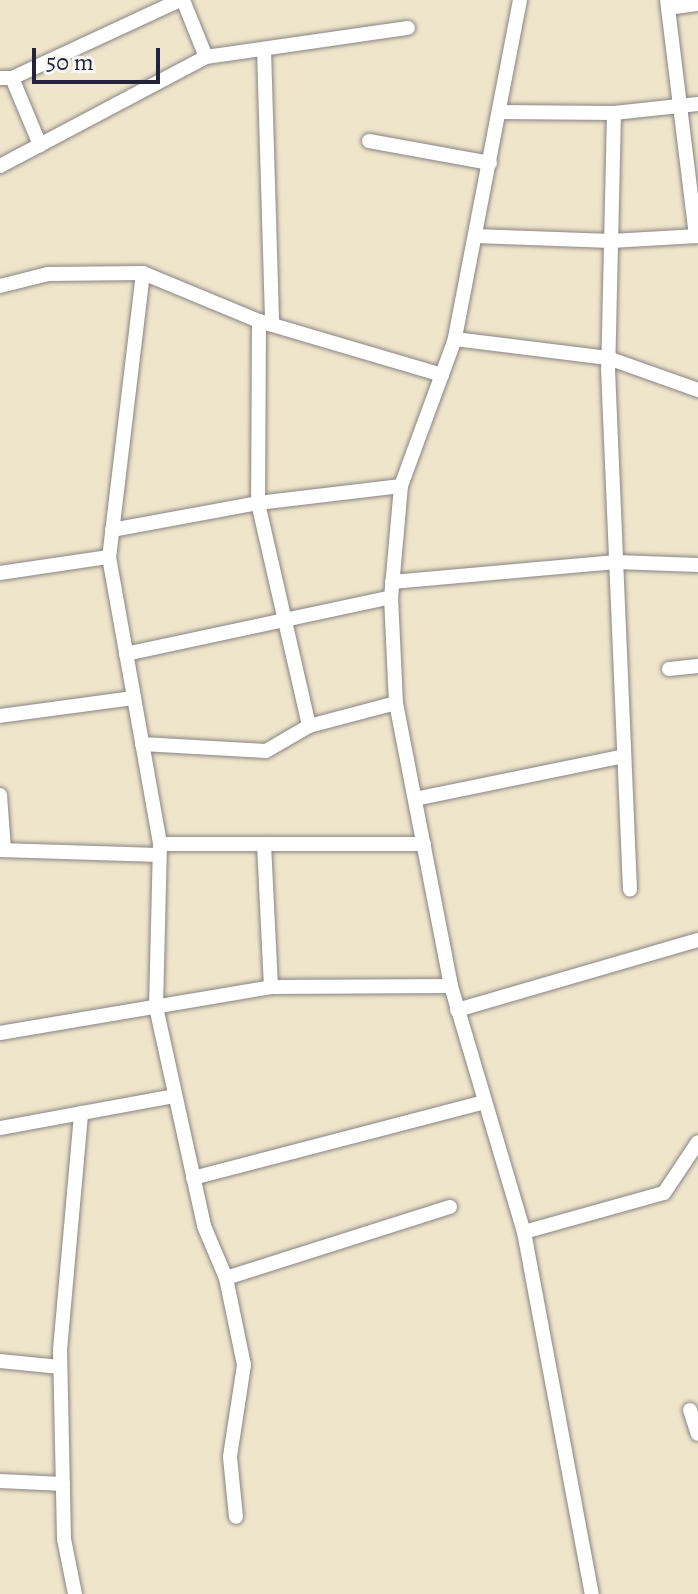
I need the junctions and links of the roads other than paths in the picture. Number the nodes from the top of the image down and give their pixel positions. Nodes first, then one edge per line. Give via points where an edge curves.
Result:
1 (182, 0) edge
2 (520, 0) edge
3 (667, 4) edge
4 (698, 4) edge
5 (408, 28) dead end
6 (264, 49) junction
7 (206, 57) junction
8 (6, 78) edge
9 (698, 104) edge
10 (680, 106) junction
11 (500, 112) junction
12 (614, 113) junction
13 (369, 141) dead end
14 (40, 145) junction
15 (490, 163) junction
16 (0, 166) edge
17 (475, 236) junction
18 (697, 236) edge
19 (611, 241) junction
20 (143, 273) junction
21 (0, 286) edge
22 (266, 323) junction
23 (455, 339) junction
24 (608, 358) junction
25 (442, 375) junction
26 (698, 390) edge
27 (401, 486) junction
28 (258, 503) junction
29 (112, 530) junction
30 (109, 557) junction
31 (616, 562) junction
32 (698, 565) edge
33 (0, 573) edge
34 (391, 589) junction
35 (284, 620) junction
36 (126, 654) junction
37 (698, 666) edge
38 (669, 669) dead end
39 (134, 698) junction
40 (396, 703) junction
41 (0, 716) edge
42 (309, 726) junction
43 (142, 744) junction
44 (624, 756) junction
45 (0, 795) edge
46 (415, 799) junction
47 (264, 844) junction
48 (424, 844) junction
49 (160, 849) junction
50 (2, 850) edge
51 (630, 890) dead end
52 (698, 940) edge
53 (451, 986) junction
54 (271, 987) junction
55 (156, 1007) junction
56 (457, 1010) junction
57 (0, 1033) edge
58 (175, 1096) junction
59 (485, 1102) junction
60 (81, 1113) junction
61 (0, 1128) edge
62 (698, 1142) edge
63 (193, 1178) junction
64 (450, 1207) dead end
65 (524, 1232) junction
66 (226, 1278) junction
67 (0, 1361) edge
68 (60, 1367) junction
69 (690, 1410) dead end
70 (698, 1434) edge
71 (0, 1481) edge
72 (63, 1484) junction
73 (236, 1517) dead end
74 (75, 1594) edge
75 (592, 1594) edge

1 - 7 street
1 - 8 street
2 - 11 street
3 - 4 street
3 - 10 street
5 - 6 street
6 - 7 street
6 - 22 street
7 - 14 street
8 - 14 street
9 - 10 street
10 - 12 street
10 - 18 street
11 - 12 street
11 - 15 street
12 - 19 street
13 - 15 street
14 - 16 street
15 - 17 street
17 - 19 street
17 - 23 street
18 - 19 street
19 - 24 street
20 - 21 street via 48,274
20 - 22 street
20 - 29 street
22 - 25 street
22 - 28 street
23 - 24 street
23 - 25 street
24 - 26 street
24 - 31 street
25 - 27 street
27 - 28 street
27 - 34 street
28 - 29 street
28 - 35 street
29 - 30 street
30 - 33 street
30 - 36 street
31 - 32 street
31 - 34 street
31 - 44 street
34 - 35 street
34 - 40 street
35 - 36 street
35 - 42 street
36 - 39 street
37 - 38 street
39 - 41 street
39 - 43 street
40 - 42 street
40 - 46 street
42 - 43 street via 266,751
43 - 49 street
44 - 46 street
44 - 51 street
45 - 50 street
46 - 48 street
47 - 48 street
47 - 49 street
47 - 54 street
48 - 53 street
49 - 50 street
49 - 55 street
52 - 56 street
53 - 54 street
53 - 56 street
54 - 55 street
55 - 57 street
55 - 58 street
56 - 59 street
58 - 60 street
58 - 63 street
59 - 63 street
59 - 65 street
60 - 61 street
60 - 68 street
62 - 65 street via 664,1193
63 - 66 street via 204,1226
64 - 66 street
65 - 75 street
66 - 73 street via 244,1365 230,1457
67 - 68 street
68 - 72 street
69 - 70 street
71 - 72 street
72 - 74 street via 64,1539

